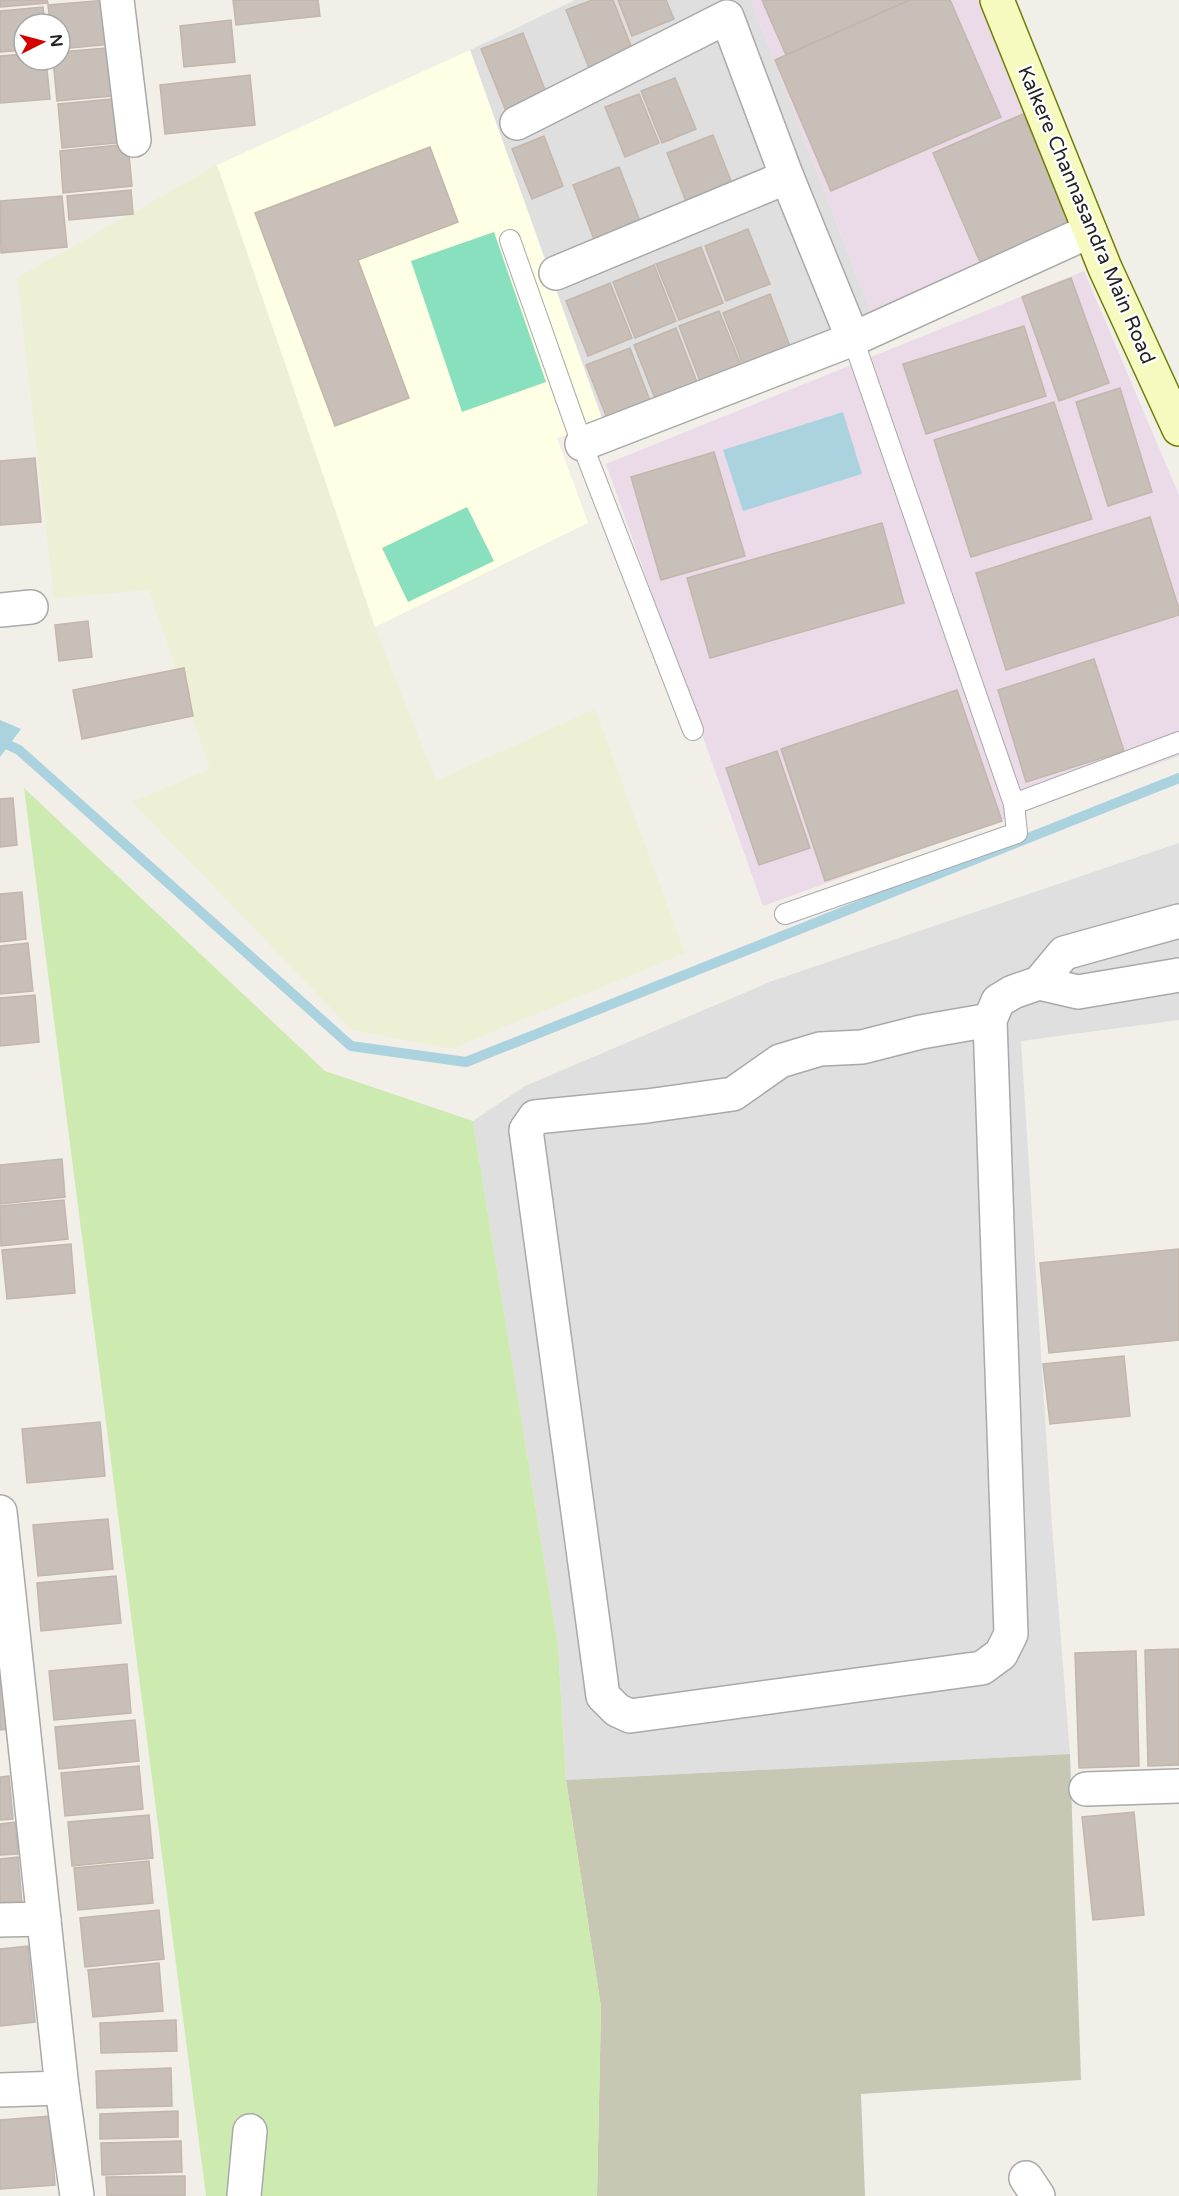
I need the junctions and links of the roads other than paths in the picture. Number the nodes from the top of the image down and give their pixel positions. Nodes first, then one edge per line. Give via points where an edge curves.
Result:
1 (117, 0) edge
2 (997, 0) edge
3 (517, 123) dead end
4 (134, 140) dead end
5 (787, 177) junction
6 (1090, 231) junction
7 (510, 240) dead end
8 (556, 273) dead end
9 (853, 339) junction
10 (1179, 429) edge
11 (582, 444) junction
12 (693, 730) dead end
13 (1179, 742) edge
14 (1014, 804) junction
15 (785, 914) dead end
16 (1179, 921) edge
17 (1179, 975) edge
18 (1039, 983) junction
19 (990, 1020) junction
20 (0, 1512) edge
21 (3, 1572) edge
22 (13, 1744) edge
23 (1179, 1786) edge
24 (1086, 1789) dead end
25 (44, 1919) junction
26 (0, 1920) edge
27 (63, 2088) junction
28 (0, 2090) edge
29 (250, 2131) dead end
30 (77, 2196) edge
31 (244, 2196) edge

1 - 4 street
2 - 6 main road, Kalkere Channasandra Main Road
3 - 5 street via 727,17
5 - 8 street
5 - 9 street
6 - 9 street
6 - 10 main road, Kalkere Channasandra Main Road
7 - 11 lane
9 - 11 street
9 - 14 lane
11 - 12 lane
13 - 14 lane
14 - 15 lane via 1017,833
16 - 18 street via 1064,952
17 - 18 street via 1078,992
18 - 19 street via 998,1000
19 - 19 street via 862,1047 820,1049 780,1061 733,1094 535,1117 526,1130 603,1696 617,1710 630,1716 982,1668 1001,1654 1011,1634
20 - 21 street
21 - 22 street
22 - 25 street
23 - 24 street
25 - 26 street
25 - 27 street
27 - 28 street
27 - 30 street
29 - 31 street

